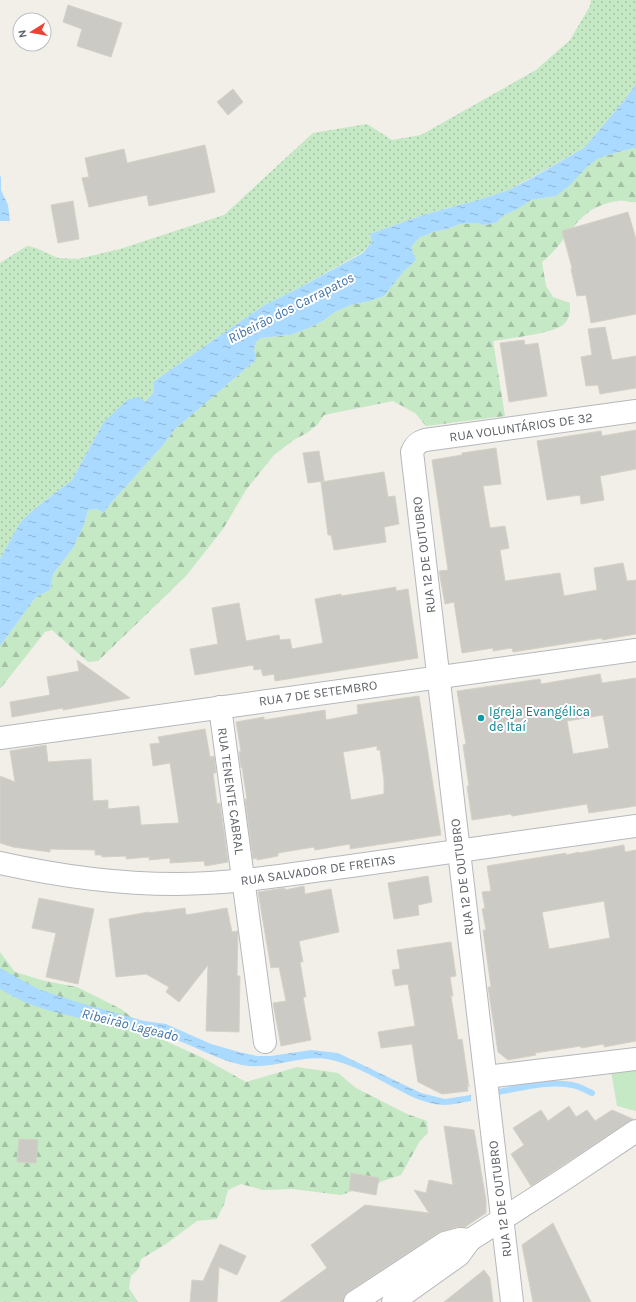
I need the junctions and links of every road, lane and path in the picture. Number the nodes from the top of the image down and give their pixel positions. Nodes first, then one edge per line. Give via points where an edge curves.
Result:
1 (636, 412) edge
2 (412, 452) joint
3 (636, 650) edge
4 (438, 677) junction
5 (220, 707) junction
6 (0, 738) edge
7 (636, 826) edge
8 (459, 851) junction
9 (0, 863) edge
10 (244, 881) junction
11 (265, 1042) dead end
12 (636, 1059) edge
13 (486, 1077) junction
14 (636, 1131) edge
15 (503, 1220) junction
16 (470, 1240) junction
17 (355, 1302) edge
18 (393, 1302) edge
19 (512, 1302) edge

1 - 2 street, RUA VOLUNTÁRIOS DE 32 via 425,440 418,442
2 - 4 street, RUA 12 DE OUTUBRO
3 - 4 street, RUA 7 DE SETEMBRO
4 - 5 street, RUA 7 DE SETEMBRO
4 - 8 street, RUA 12 DE OUTUBRO
5 - 6 street, RUA 7 DE SETEMBRO
5 - 10 street, RUA TENENTE CABRAL
7 - 8 street, RUA SALVADOR DE FREITAS
8 - 10 street, RUA SALVADOR DE FREITAS
8 - 13 street, RUA 12 DE OUTUBRO
9 - 10 street, RUA SALVADOR DE FREITAS via 90,879 134,883
10 - 11 street, RUA TENENTE CABRAL
12 - 13 street
13 - 15 street, RUA 12 DE OUTUBRO
14 - 15 street
15 - 16 street
15 - 19 street, RUA 12 DE OUTUBRO
16 - 17 street via 460,1239 446,1243
16 - 18 street via 459,1255

